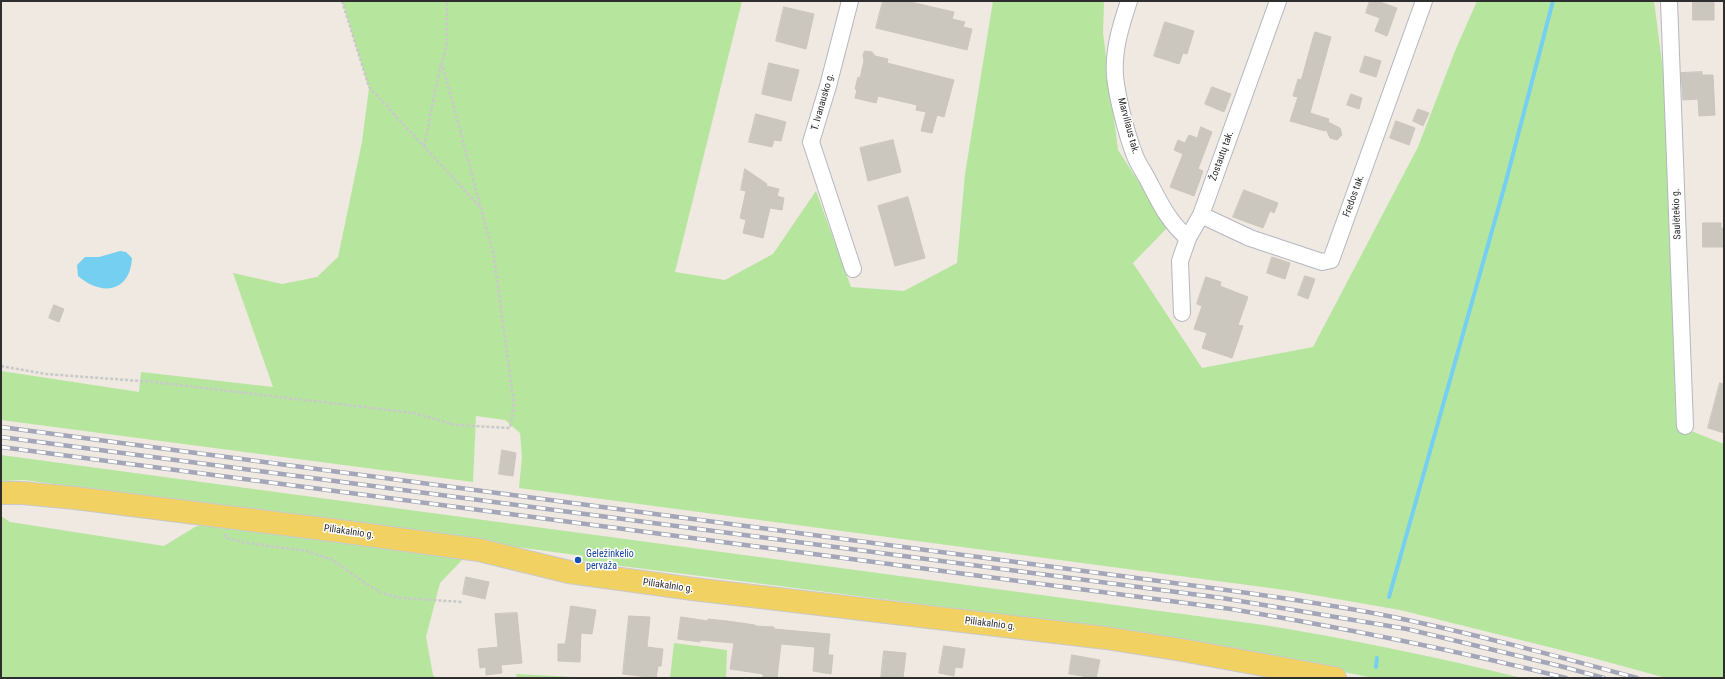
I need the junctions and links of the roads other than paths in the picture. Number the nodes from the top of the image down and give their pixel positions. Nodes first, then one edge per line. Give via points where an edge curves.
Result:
1 (850, 1) edge
2 (1129, 1) edge
3 (1278, 1) edge
4 (1424, 1) edge
5 (1669, 1) edge
6 (1200, 214) junction
7 (1188, 238) junction
8 (853, 269) dead end
9 (1182, 313) dead end
10 (1685, 426) dead end
11 (1, 493) edge
12 (1335, 678) edge

1 - 8 street, T. Ivanausko g. via 811,142
2 - 7 street, Marviliaus tak. via 1120,28 1116,55 1115,76 1122,110 1135,156 1165,213
3 - 6 street, Žostautų tak.
4 - 6 street, Fredos tak. via 1331,260 1322,262 1250,238
5 - 10 street, Saulėtekio g.
6 - 7 street, Žostautų tak.
7 - 9 street, Žostautų tak. via 1180,261
11 - 12 main road, Piliakalnio g. via 75,498 479,550 569,572 1106,638

